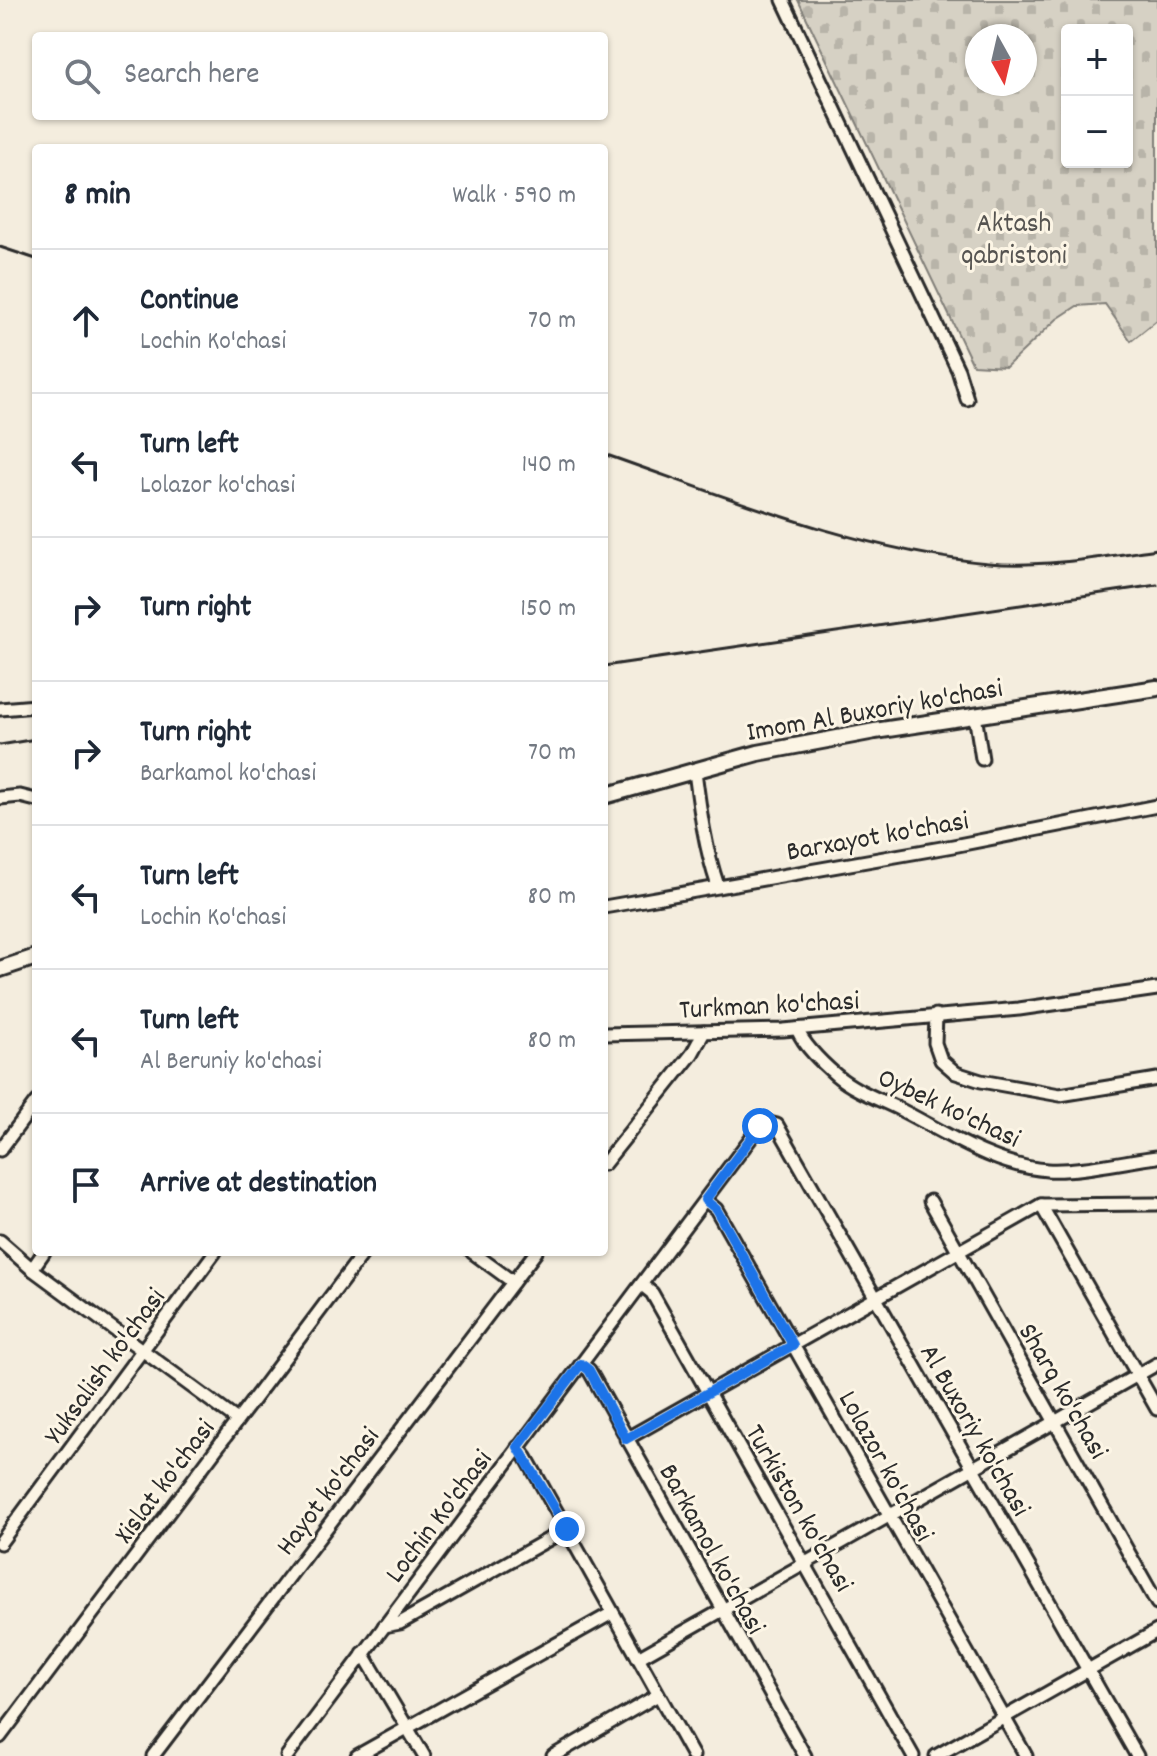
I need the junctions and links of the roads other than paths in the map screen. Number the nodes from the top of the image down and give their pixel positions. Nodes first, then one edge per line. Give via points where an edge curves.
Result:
1 (783, 0) edge
2 (967, 399) dead end
3 (1157, 688) edge
4 (32, 706) edge
5 (0, 709) edge
6 (975, 715) junction
7 (982, 759) dead end
8 (695, 771) junction
9 (608, 795) edge
10 (0, 798) edge
11 (32, 799) edge
12 (1157, 806) edge
13 (718, 886) junction
14 (608, 906) edge
15 (32, 958) edge
16 (0, 969) edge
17 (1157, 989) edge
18 (936, 1015) junction
19 (797, 1029) junction
20 (704, 1032) junction
21 (608, 1034) edge
22 (1157, 1079) edge
23 (32, 1107) edge
24 (777, 1125) joint
25 (0, 1150) edge
26 (1157, 1157) edge
27 (608, 1159) edge
28 (705, 1200) junction
29 (930, 1201) dead end
30 (1154, 1204) edge
31 (1041, 1205) junction
32 (1157, 1215) edge
33 (0, 1241) edge
34 (959, 1252) junction
35 (41, 1256) edge
36 (212, 1256) edge
37 (361, 1256) edge
38 (477, 1256) edge
39 (533, 1256) edge
40 (32, 1269) junction
41 (513, 1282) junction
42 (642, 1285) junction
43 (875, 1299) junction
44 (793, 1345) junction
45 (142, 1352) junction
46 (581, 1364) junction
47 (1157, 1364) edge
48 (1137, 1375) junction
49 (708, 1393) junction
50 (1157, 1409) edge
51 (237, 1420) junction
52 (1055, 1421) junction
53 (626, 1439) junction
54 (518, 1447) junction
55 (971, 1468) junction
56 (889, 1517) junction
57 (567, 1529) junction
58 (0, 1543) edge
59 (806, 1563) junction
60 (1157, 1603) edge
61 (722, 1610) junction
62 (612, 1613) junction
63 (384, 1626) junction
64 (1157, 1631) edge
65 (363, 1653) junction
66 (638, 1658) junction
67 (1088, 1670) junction
68 (658, 1695) junction
69 (1004, 1717) junction
70 (407, 1727) junction
71 (0, 1737) edge
72 (153, 1756) edge
73 (287, 1756) edge
74 (357, 1756) edge
75 (424, 1756) edge
76 (553, 1756) edge
77 (693, 1756) edge
78 (805, 1756) edge
79 (913, 1756) edge
80 (936, 1756) edge
81 (1026, 1756) edge
82 (1137, 1756) edge

1 - 2 street
3 - 6 main road, Imom Al Buxoriy ko'chasi
4 - 5 street
6 - 7 street
6 - 8 main road, Imom Al Buxoriy ko'chasi via 758,753
8 - 9 main road, Imom Al Buxoriy ko'chasi
8 - 13 street
10 - 11 street
12 - 13 street, Barxayot ko'chasi
13 - 14 street, Barxayot ko'chasi
15 - 16 main road
17 - 18 street, Turkman ko'chasi
18 - 19 street, Turkman ko'chasi
18 - 22 street via 935,1043 941,1060 956,1073 981,1081 1060,1095
19 - 20 street, Turkman ko'chasi
19 - 26 street, Oybek ko'chasi via 810,1050 859,1090 1010,1164 1068,1170
20 - 21 street, Turkman ko'chasi
20 - 27 street
23 - 25 street
24 - 28 street, Lochin Ko'chasi via 760,1126
24 - 43 street, Al Buxoriy ko'chasi
28 - 42 street, Lochin Ko'chasi
28 - 44 street, Lolazor ko'chasi via 716,1209
29 - 34 street, Sharq ko'chasi
30 - 31 street
30 - 32 street
31 - 34 street
31 - 48 street
33 - 40 street
34 - 43 street
34 - 52 street, Sharq ko'chasi
35 - 40 street
36 - 45 street, Yuksalish ko'chasi
37 - 51 street, Xislat ko'chasi
38 - 41 street
39 - 41 street, Hayot ko'chasi
40 - 45 street
41 - 72 street, Hayot ko'chasi
42 - 46 street, Lochin Ko'chasi
42 - 49 street, Turkiston ko'chasi via 652,1293
43 - 44 street
43 - 55 street, Al Buxoriy ko'chasi
44 - 49 street
44 - 56 street, Lolazor ko'chasi
45 - 51 street
45 - 58 street, Yuksalish ko'chasi
46 - 53 street, Barkamol ko'chasi
46 - 54 street, Lochin Ko'chasi
47 - 48 street
48 - 50 street
48 - 52 street
49 - 53 street
49 - 59 street, Turkiston ko'chasi
51 - 71 street, Xislat ko'chasi
52 - 55 street
52 - 60 street, Sharq ko'chasi
53 - 61 street, Barkamol ko'chasi
54 - 57 street
54 - 63 street, Lochin Ko'chasi
55 - 56 street
55 - 67 street, Al Buxoriy ko'chasi
56 - 59 street
56 - 69 street, Lolazor ko'chasi
57 - 62 street
57 - 63 street via 400,1623
59 - 61 street
59 - 79 street, Turkiston ko'chasi
61 - 66 street
61 - 78 street, Barkamol ko'chasi
62 - 66 street
62 - 70 street
63 - 65 street, Lochin Ko'chasi
64 - 67 street
65 - 70 street
65 - 73 street, Lochin Ko'chasi
66 - 68 street
67 - 69 street
67 - 82 street, Al Buxoriy ko'chasi
68 - 76 street
68 - 77 street
69 - 80 street
69 - 81 street, Lolazor ko'chasi
70 - 74 street
70 - 75 street

